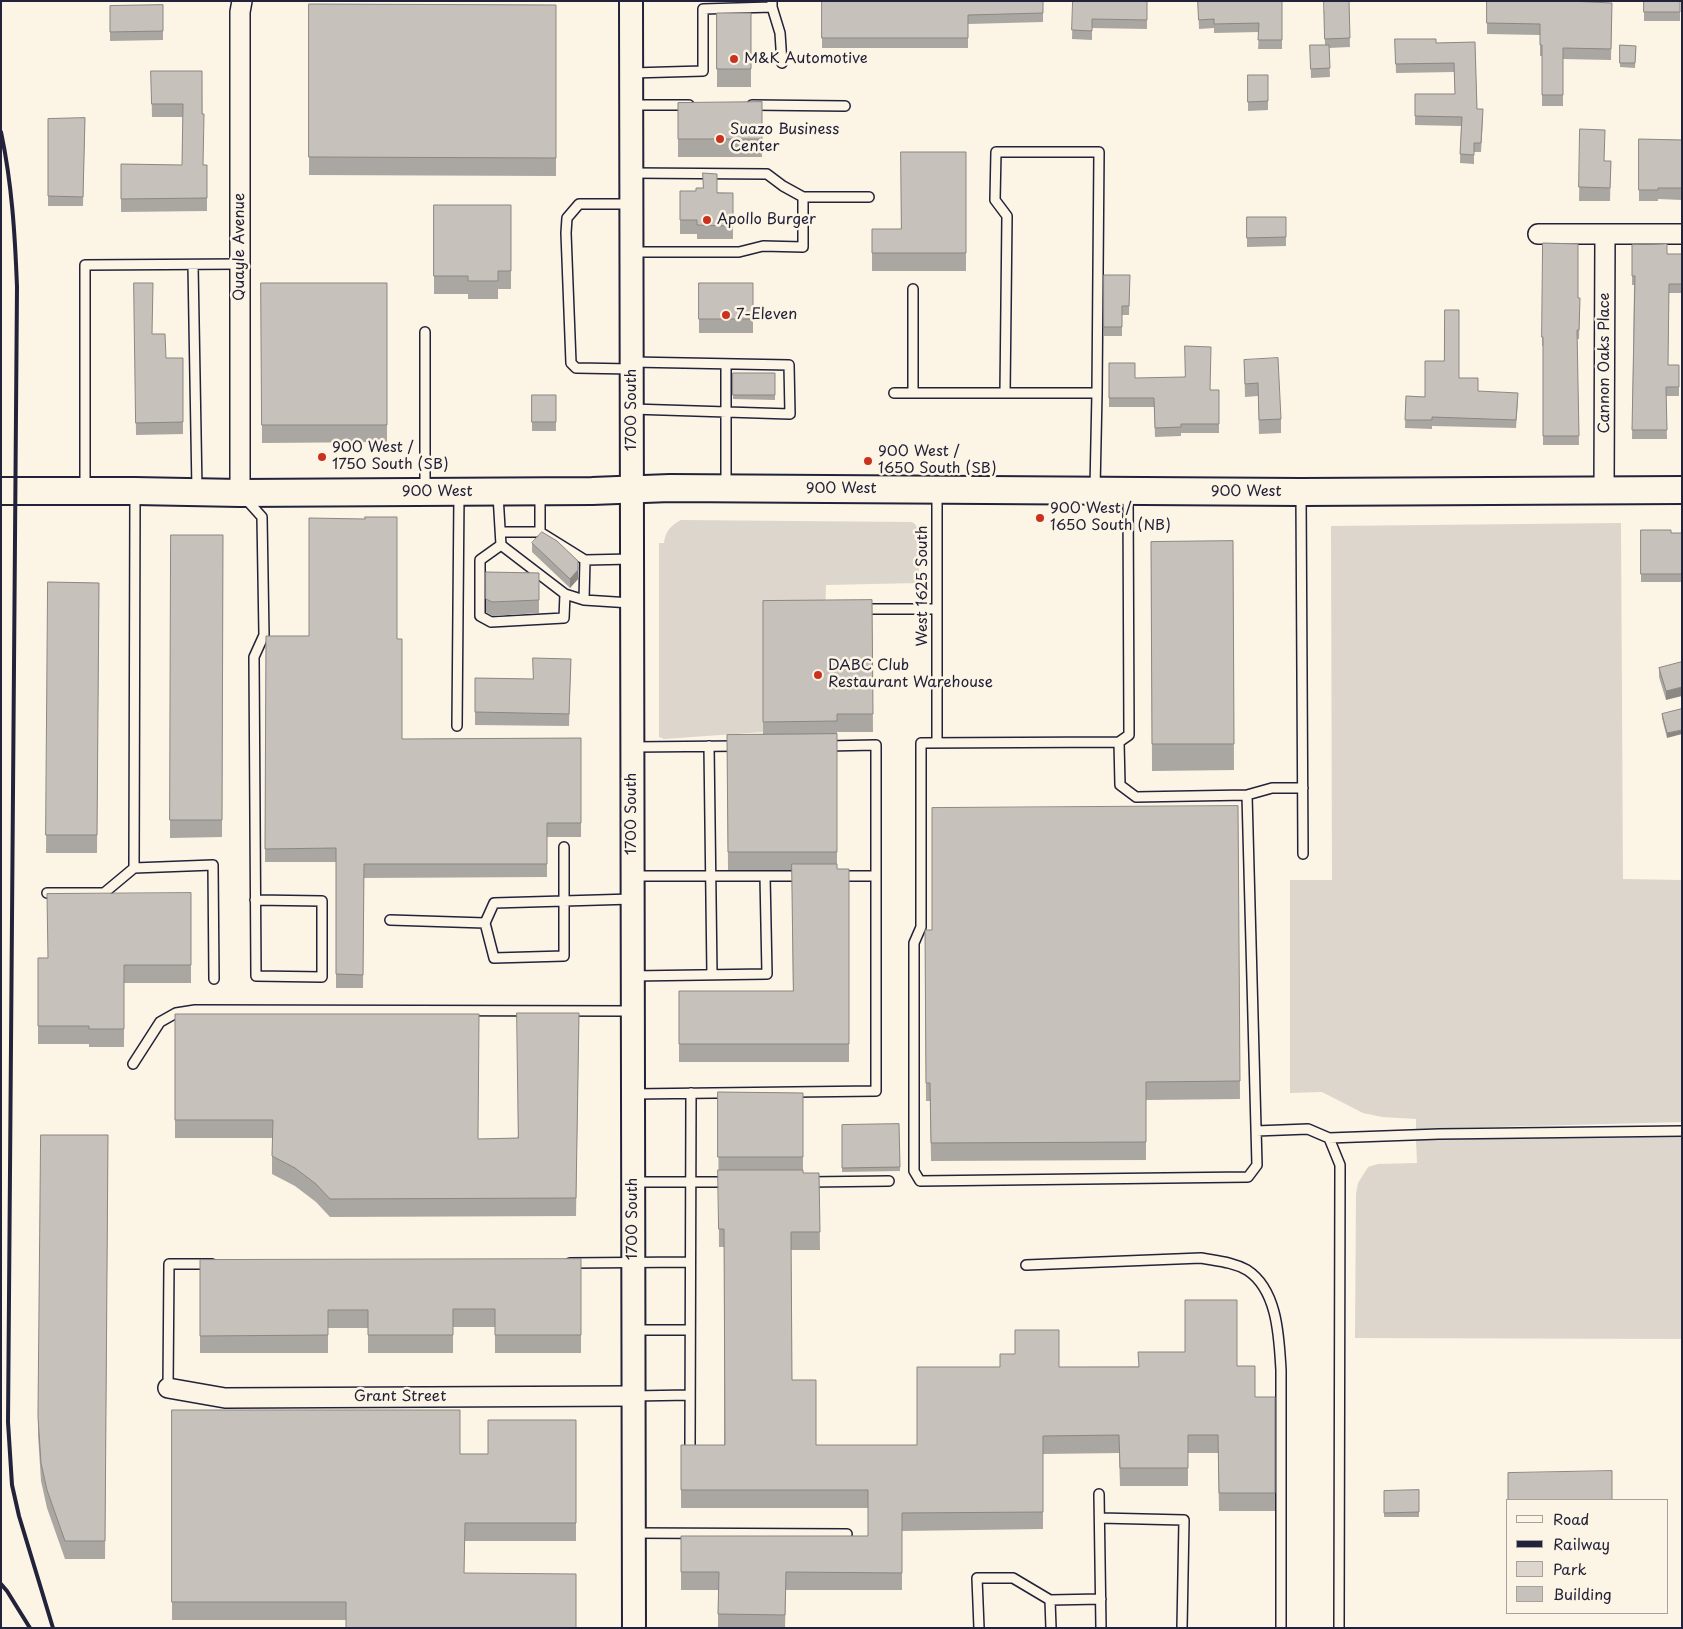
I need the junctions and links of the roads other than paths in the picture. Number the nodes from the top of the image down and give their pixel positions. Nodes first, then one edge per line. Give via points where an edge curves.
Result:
1 (242, 1) edge
2 (631, 1) edge
3 (772, 4) edge
4 (782, 63) dead end
5 (631, 73) junction
6 (631, 105) junction
7 (698, 105) edge
8 (744, 105) edge
9 (845, 106) dead end
10 (631, 173) junction
11 (803, 197) junction
12 (869, 197) dead end
13 (632, 204) junction
14 (1538, 234) dead end
15 (1605, 234) junction
16 (1682, 234) edge
17 (632, 252) junction
18 (240, 264) junction
19 (193, 265) junction
20 (913, 289) dead end
21 (425, 332) dead end
22 (726, 364) junction
23 (632, 366) junction
24 (894, 393) dead end
25 (914, 393) junction
26 (1005, 393) junction
27 (1097, 393) junction
28 (632, 409) junction
29 (726, 412) junction
30 (726, 488) junction
31 (85, 490) junction
32 (632, 490) junction
33 (937, 490) junction
34 (1682, 490) edge
35 (1, 491) edge
36 (135, 491) junction
37 (1095, 491) junction
38 (1128, 491) junction
39 (1604, 491) junction
40 (197, 492) junction
41 (425, 492) junction
42 (459, 492) junction
43 (498, 492) junction
44 (540, 492) junction
45 (1301, 492) junction
46 (240, 494) junction
47 (500, 532) junction
48 (540, 532) junction
49 (502, 545) junction
50 (632, 559) junction
51 (585, 560) junction
52 (565, 594) junction
53 (584, 600) junction
54 (632, 603) junction
55 (849, 608) edge
56 (936, 609) junction
57 (457, 726) dead end
58 (1119, 742) junction
59 (937, 743) junction
60 (710, 746) junction
61 (749, 746) edge
62 (817, 746) edge
63 (632, 747) junction
64 (1303, 788) junction
65 (1248, 795) junction
66 (564, 847) dead end
67 (1303, 854) dead end
68 (134, 868) junction
69 (632, 876) junction
70 (711, 876) junction
71 (765, 876) junction
72 (812, 876) edge
73 (830, 876) edge
74 (876, 876) junction
75 (47, 893) edge
76 (632, 899) junction
77 (255, 900) junction
78 (564, 901) junction
79 (390, 920) dead end
80 (486, 923) junction
81 (712, 975) junction
82 (633, 976) junction
83 (214, 979) dead end
84 (633, 1011) junction
85 (133, 1064) dead end
86 (691, 1093) junction
87 (633, 1094) junction
88 (1256, 1131) junction
89 (1682, 1131) edge
90 (1329, 1138) junction
91 (633, 1182) junction
92 (691, 1182) junction
93 (740, 1182) edge
94 (800, 1182) edge
95 (889, 1182) dead end
96 (690, 1262) junction
97 (564, 1263) edge
98 (633, 1263) junction
99 (218, 1264) edge
100 (1026, 1265) dead end
101 (633, 1330) junction
102 (690, 1330) junction
103 (168, 1388) joint
104 (690, 1395) junction
105 (633, 1396) junction
106 (690, 1446) edge
107 (1099, 1494) dead end
108 (1100, 1518) junction
109 (633, 1533) junction
110 (847, 1534) edge
111 (1101, 1599) junction
112 (1050, 1600) junction
113 (634, 1628) edge
114 (979, 1628) edge
115 (1051, 1628) edge
116 (1101, 1628) edge
117 (1182, 1628) edge
118 (1281, 1628) edge
119 (1339, 1628) edge

1 - 18 street, Quayle Avenue
2 - 5 street, 1700 South
3 - 4 lane via 780,33
3 - 5 lane via 703,9 703,71
5 - 6 street, 1700 South
6 - 7 lane
6 - 10 street, 1700 South
8 - 9 lane
10 - 11 lane via 767,174
10 - 13 street, 1700 South
11 - 12 lane
11 - 17 lane via 803,247 763,246 739,252
13 - 17 street, 1700 South
13 - 23 lane via 579,204 567,218 566,233 571,363 576,368
14 - 15 street
15 - 16 street
15 - 39 street, Cannon Oaks Place
17 - 23 street, 1700 South
18 - 19 lane
18 - 46 street, Quayle Avenue
19 - 31 lane via 84,265
19 - 40 lane
20 - 25 lane
21 - 41 lane
22 - 23 lane
22 - 29 lane
22 - 29 lane via 789,365 790,414
23 - 28 street, 1700 South
24 - 25 lane
25 - 26 lane
26 - 27 lane
26 - 27 lane via 1008,216 995,200 996,152 1099,152
27 - 37 lane
28 - 29 lane
28 - 32 street, 1700 South
29 - 30 lane
30 - 32 main road, 900 West
30 - 33 main road, 900 West
31 - 35 main road, 900 West
31 - 36 main road, 900 West
32 - 44 main road, 900 West
32 - 50 street, 1700 South
33 - 37 main road, 900 West
33 - 56 lane, West 1625 South
34 - 39 main road, 900 West
36 - 40 main road, 900 West
36 - 68 lane
37 - 38 main road, 900 West
38 - 45 main road, 900 West
38 - 58 lane via 1129,735
39 - 45 main road, 900 West
40 - 46 main road, 900 West
41 - 42 main road, 900 West
41 - 46 main road, 900 West
42 - 43 main road, 900 West
42 - 57 lane
43 - 44 main road, 900 West
43 - 47 lane
44 - 48 lane
45 - 64 lane
46 - 77 lane via 262,517 264,635 254,657
47 - 48 lane
47 - 49 lane
48 - 51 lane
49 - 52 lane
49 - 52 lane via 480,560 480,616 491,622 564,618
50 - 51 lane
50 - 54 street, 1700 South
51 - 53 lane
52 - 53 lane
53 - 54 lane
54 - 63 street, 1700 South
55 - 56 lane
56 - 59 lane, West 1625 South
58 - 59 lane
58 - 65 lane via 1120,785 1136,797
59 - 88 lane via 921,743 920,928 914,943 914,1171 920,1180 1248,1177 1257,1165
60 - 61 lane
60 - 63 lane
60 - 70 lane
62 - 74 lane via 876,745
63 - 69 street, 1700 South
64 - 65 lane via 1272,788
64 - 67 lane
65 - 88 lane
66 - 78 lane
68 - 75 lane via 104,893
68 - 83 lane via 213,865
69 - 70 lane
69 - 76 street, 1700 South
70 - 71 lane
70 - 81 lane
71 - 72 lane
71 - 81 lane via 767,974
73 - 74 lane
74 - 86 lane via 876,1091
76 - 78 lane
76 - 82 street, 1700 South
77 - 77 lane via 256,976 322,977 322,901
78 - 80 lane via 494,903
78 - 80 lane via 564,956 494,958
79 - 80 lane
81 - 82 lane
82 - 84 street, 1700 South
84 - 85 lane via 196,1010 176,1013 160,1022
84 - 87 street, 1700 South
86 - 87 lane
86 - 92 lane
87 - 91 street, 1700 South
88 - 90 lane via 1308,1129
89 - 90 lane
90 - 119 lane via 1340,1165
91 - 92 lane
91 - 98 street, 1700 South
92 - 93 lane
92 - 96 lane
94 - 95 lane
96 - 98 lane
96 - 102 lane
97 - 98 lane
98 - 101 street, 1700 South
99 - 103 lane via 169,1264
100 - 118 lane via 1201,1258 1228,1262 1247,1270 1261,1284 1271,1302 1281,1370
101 - 102 lane
101 - 105 street, 1700 South
102 - 104 lane
103 - 105 street, Grant Street via 225,1398
104 - 105 lane
104 - 106 lane
105 - 109 street, 1700 South
107 - 108 lane
108 - 111 lane
108 - 117 lane via 1184,1520
109 - 110 lane
109 - 113 street, 1700 South
111 - 112 lane
111 - 116 lane
112 - 114 lane via 1013,1578 977,1578
112 - 115 lane

